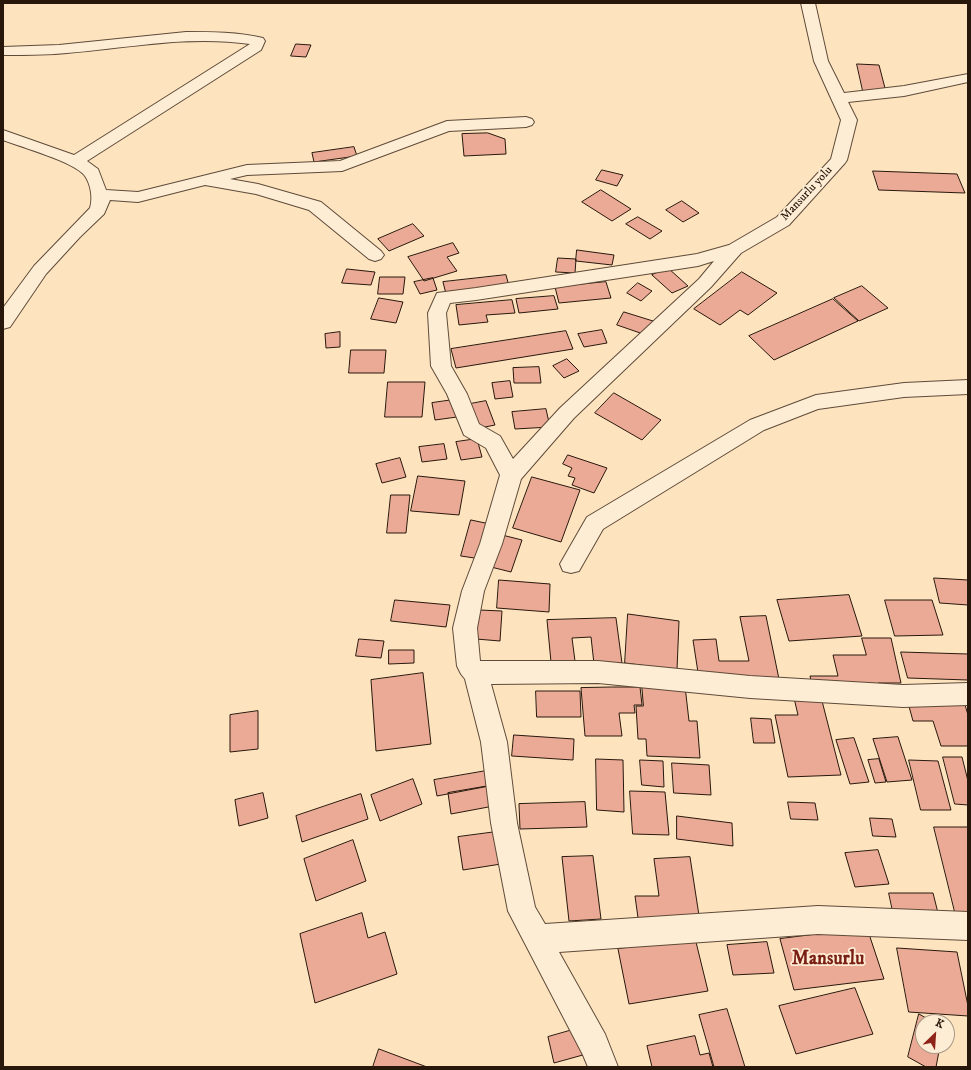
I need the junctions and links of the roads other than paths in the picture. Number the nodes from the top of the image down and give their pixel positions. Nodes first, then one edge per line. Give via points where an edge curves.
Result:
1 (804, 5) edge
2 (3, 51) edge
3 (968, 78) edge
4 (839, 98) junction
5 (526, 122) dead end
6 (3, 135) edge
7 (76, 161) junction
8 (205, 180) junction
9 (101, 198) junction
10 (735, 249) junction
11 (375, 255) dead end
12 (3, 322) edge
13 (968, 387) edge
14 (511, 475) junction
15 (572, 564) dead end
16 (476, 672) junction
17 (968, 694) edge
18 (968, 926) edge
19 (537, 939) junction
20 (603, 1067) edge

1 - 4 street, Mansurlu yolu via 821,61
2 - 7 street via 65,49 203,36 236,36 258,41 256,47
3 - 4 street via 926,89 878,96
4 - 10 street, Mansurlu yolu via 849,120 839,160 783,221
5 - 8 street via 447,126 342,166 247,170
6 - 7 street
7 - 9 street via 92,173
8 - 9 street via 138,196 107,195
8 - 11 street via 258,189 315,206
9 - 12 street via 98,210 40,270
10 - 14 street via 700,288 567,413
10 - 14 street via 698,260 444,297 437,313 441,366 457,394 471,429 493,442
13 - 15 street via 904,390 816,402 757,425 595,523
14 - 16 street via 491,544 473,591 465,628 469,666
16 - 17 street via 598,672 750,687 903,696
16 - 19 street via 494,742 504,823 522,911
18 - 19 street via 818,920
19 - 20 street via 594,1045

